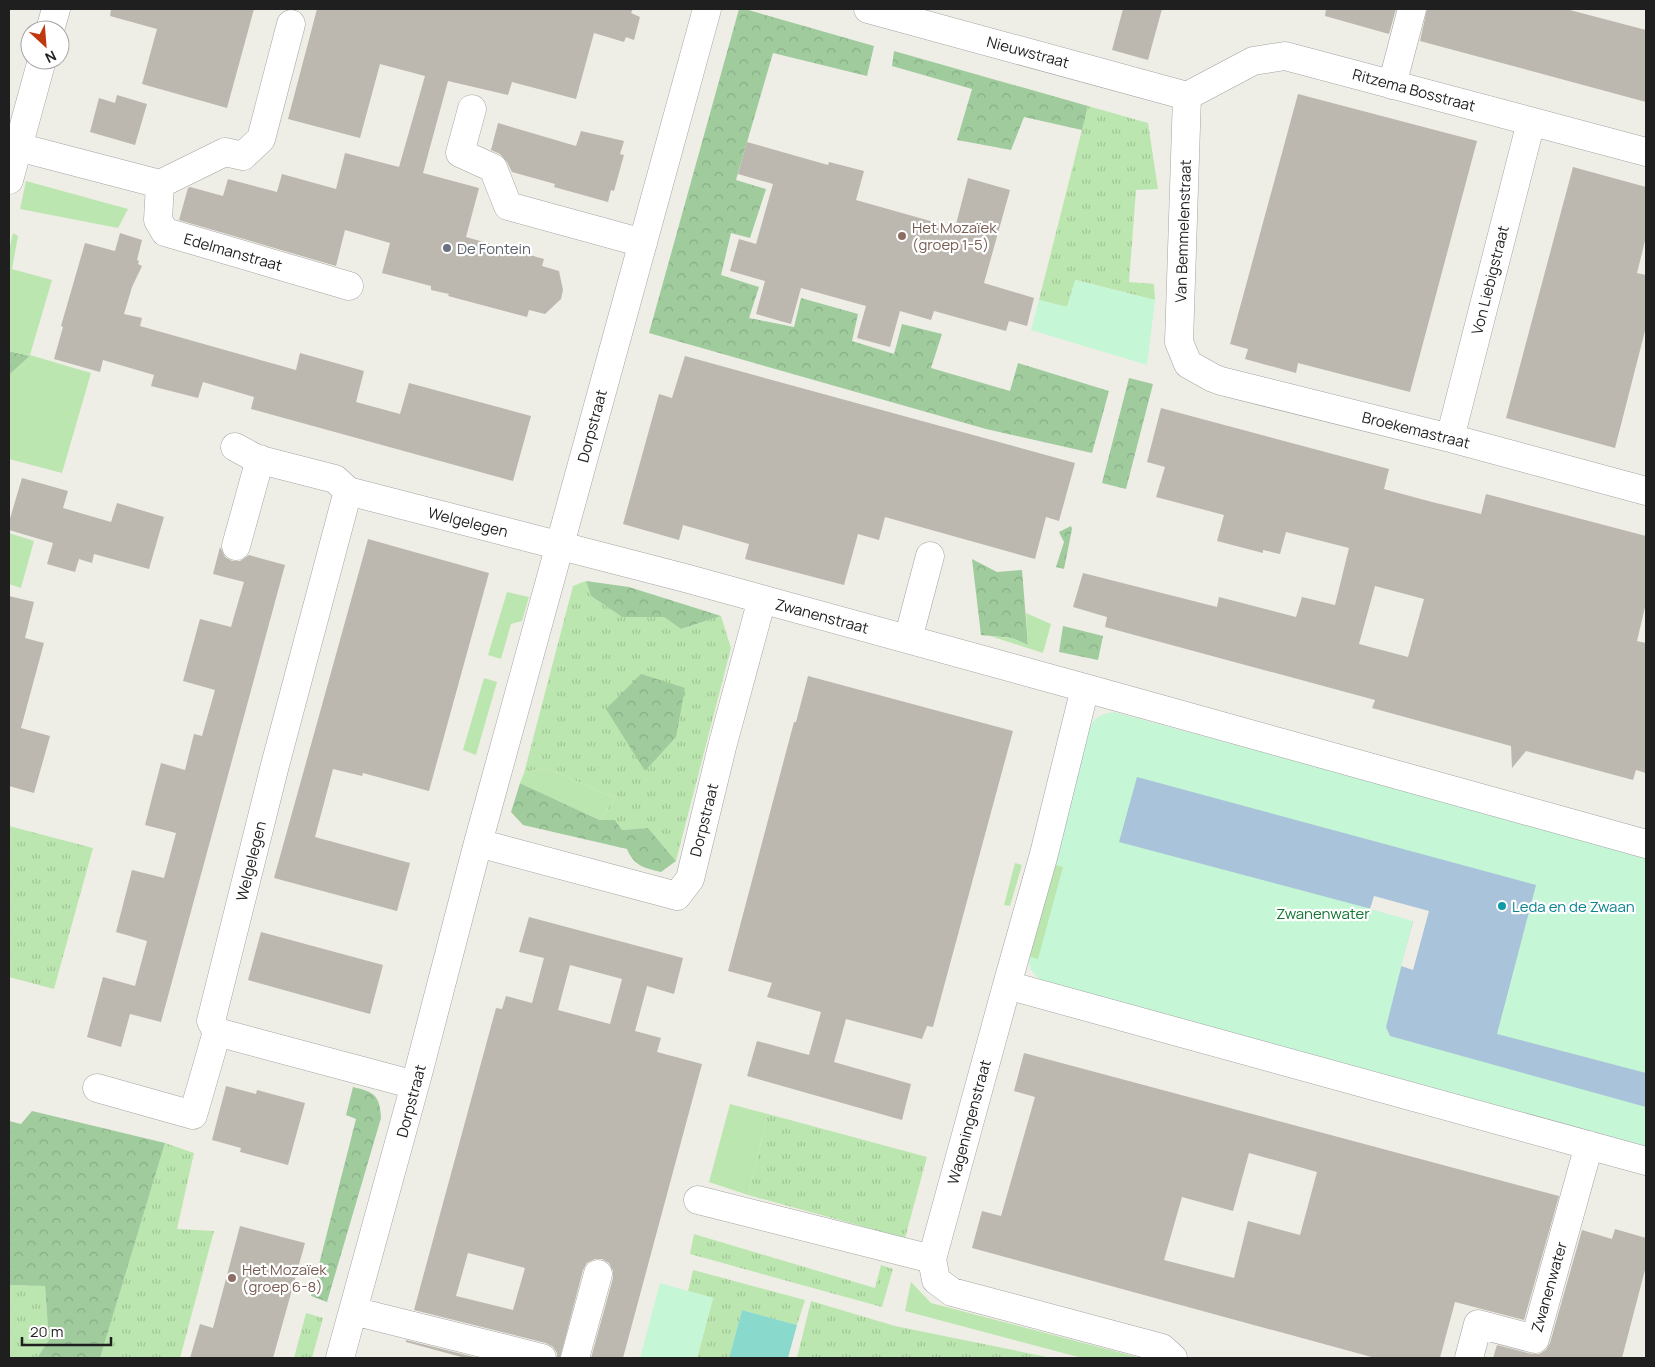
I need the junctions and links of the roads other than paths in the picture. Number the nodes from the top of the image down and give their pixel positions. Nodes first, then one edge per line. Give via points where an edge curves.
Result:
1 (707, 9) edge
2 (868, 9) edge
3 (1412, 9) edge
4 (290, 24) dead end
5 (39, 70) edge
6 (1392, 85) junction
7 (1187, 96) junction
8 (472, 109) dead end
9 (1531, 122) junction
10 (18, 148) junction
11 (1646, 152) edge
12 (9, 180) edge
13 (160, 184) junction
14 (643, 243) junction
15 (350, 286) dead end
16 (1188, 364) joint
17 (1450, 438) junction
18 (236, 447) dead end
19 (260, 459) junction
20 (1646, 491) edge
21 (348, 492) junction
22 (236, 546) dead end
23 (559, 546) junction
24 (930, 556) dead end
25 (762, 599) junction
26 (908, 639) junction
27 (1085, 688) junction
28 (478, 843) junction
29 (1646, 844) edge
30 (1007, 985) junction
31 (217, 1032) junction
32 (415, 1085) junction
33 (97, 1088) dead end
34 (1589, 1145) junction
35 (1646, 1161) edge
36 (698, 1200) dead end
37 (932, 1259) junction
38 (598, 1274) dead end
39 (353, 1311) junction
40 (340, 1358) edge
41 (542, 1358) edge
42 (576, 1358) edge
43 (1173, 1358) edge
44 (1468, 1358) edge

1 - 14 street, Dorpstraat
2 - 7 street, Nieuwstraat
3 - 6 street
4 - 13 street via 261,139 243,156 225,152
5 - 10 street
6 - 7 street, Ritzema Bosstraat via 1285,56 1254,61
6 - 9 street, Ritzema Bosstraat
7 - 16 street, Van Bemmelenstraat via 1179,342
8 - 14 street via 460,153 493,168 508,206
9 - 11 street, Ritzema Bosstraat
9 - 17 street, Von Liebigstraat
10 - 12 street
10 - 13 street
13 - 15 street, Edelmanstraat via 158,220 165,232
14 - 23 street, Dorpstraat
16 - 17 street, Broekemastraat via 1221,381
17 - 20 street, Broekemastraat
18 - 19 street, Welgelegen
19 - 21 street, Welgelegen via 335,478
19 - 22 street
21 - 23 street, Welgelegen
21 - 31 street, Welgelegen via 210,1021
23 - 25 street, Zwanenstraat
23 - 28 street, Dorpstraat
24 - 26 street
25 - 26 street, Zwanenstraat
25 - 28 street, Dorpstraat via 690,879 677,896
26 - 27 street, Zwanenstraat
27 - 29 street
27 - 30 street via 1044,854
28 - 32 street, Dorpstraat
30 - 34 street
30 - 37 street, Wageningenstraat
31 - 32 street
31 - 33 street via 193,1115
32 - 39 street, Dorpstraat
34 - 35 street
34 - 44 street, Zwanenwater via 1535,1338 1478,1324
36 - 37 street
37 - 43 street via 936,1280 952,1292 1162,1348
38 - 42 street
39 - 40 street, Dorpstraat
39 - 41 street

